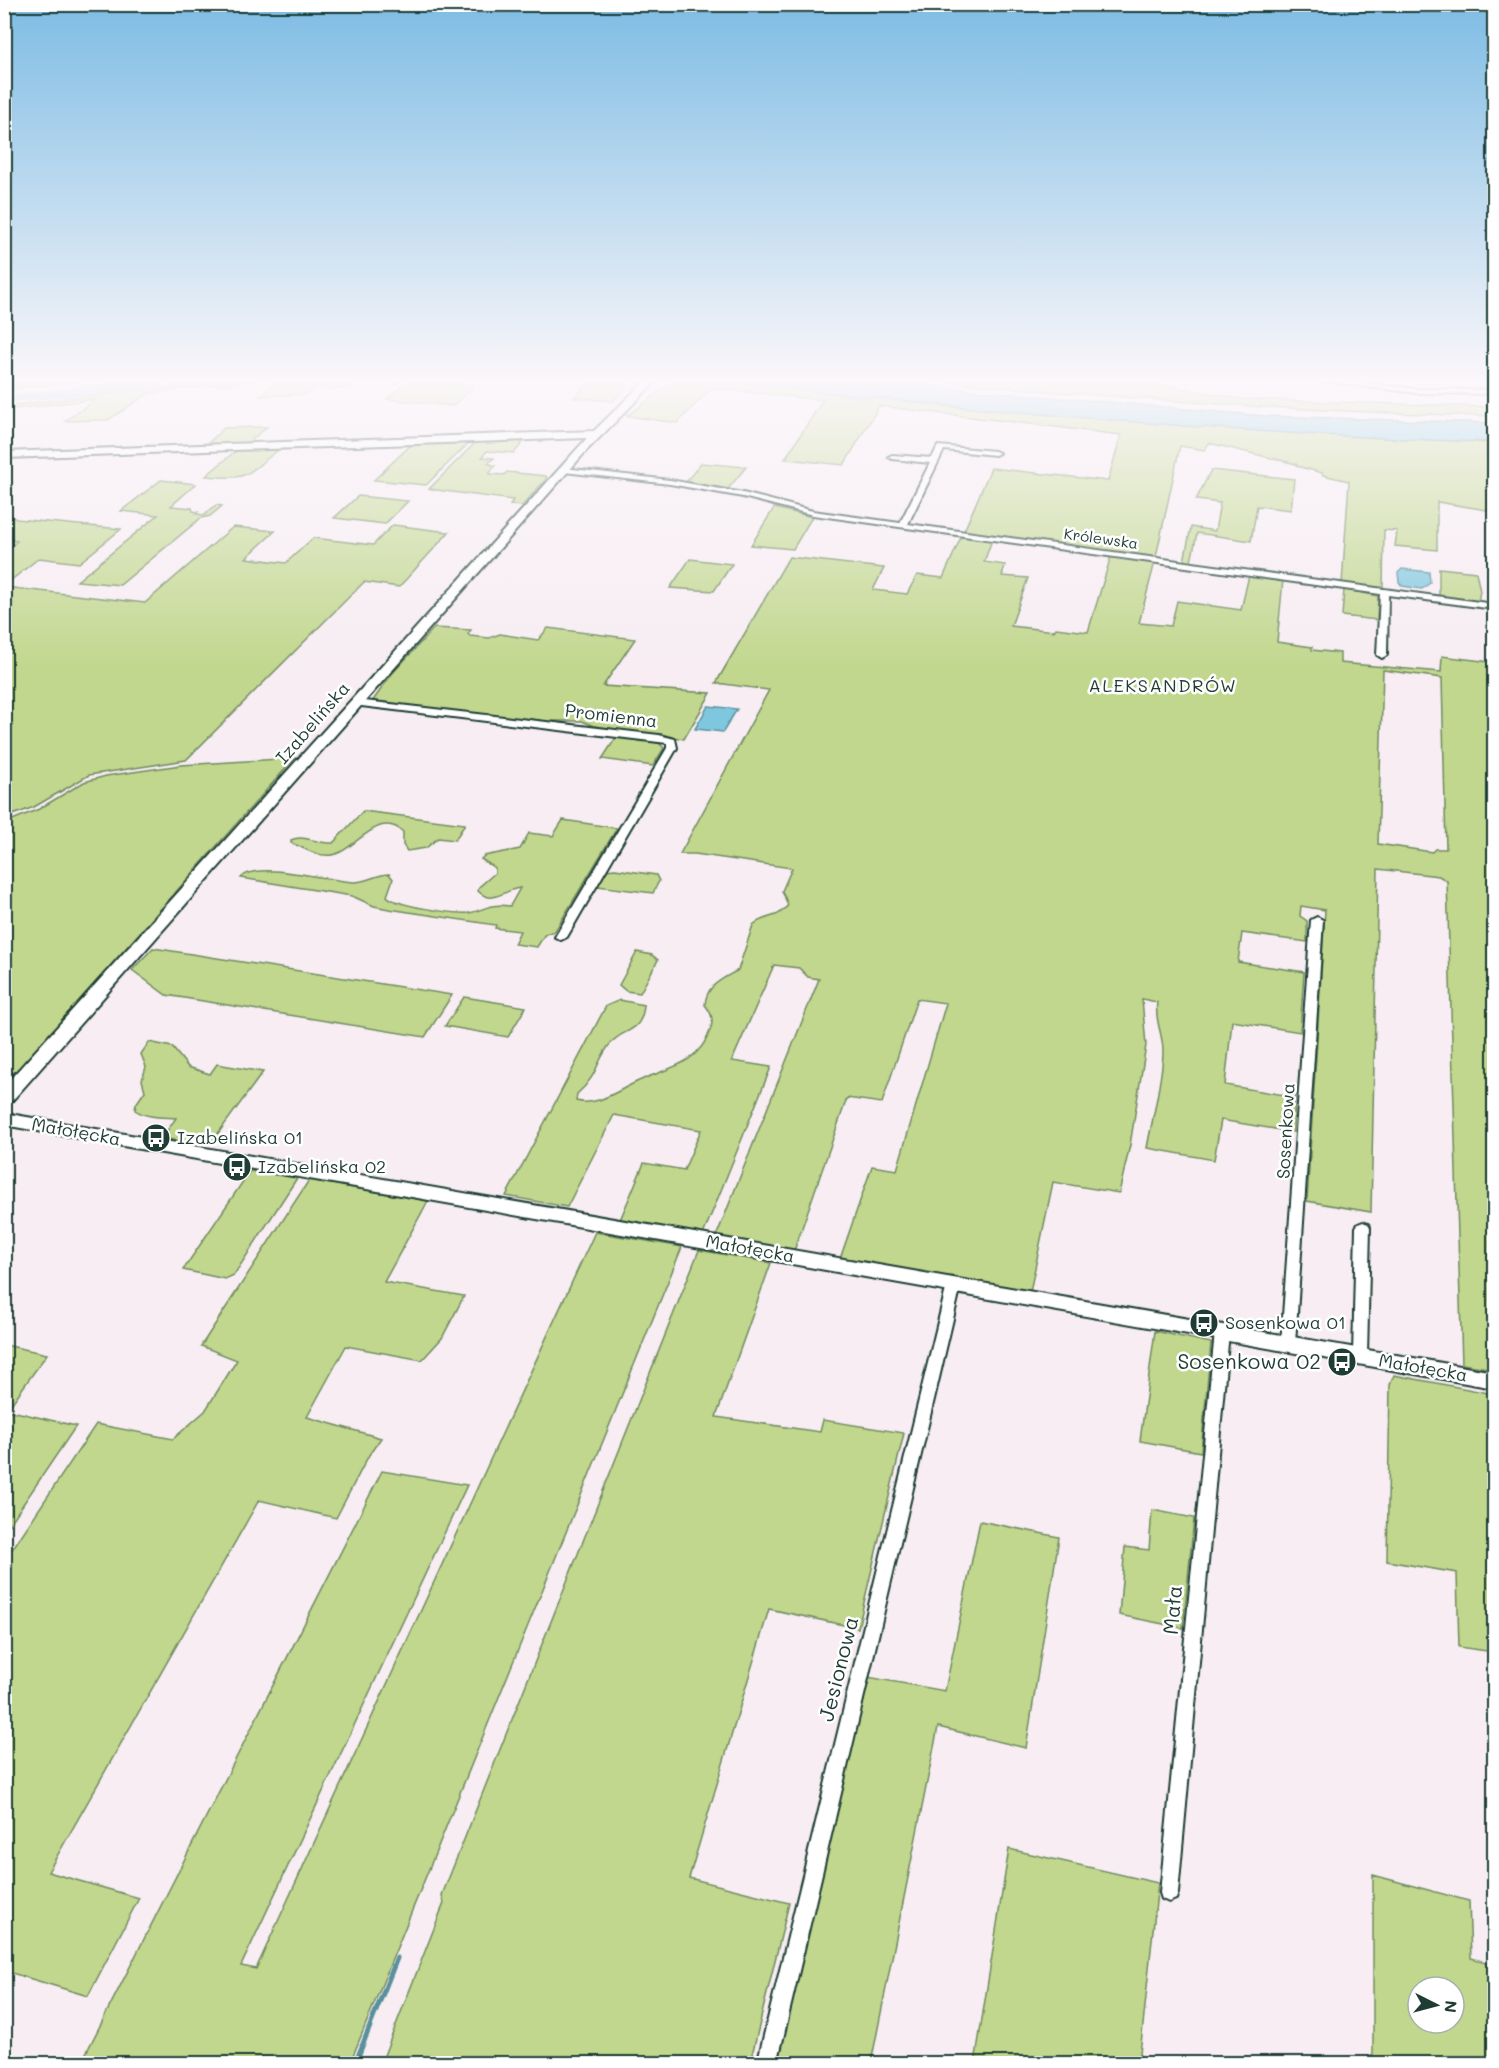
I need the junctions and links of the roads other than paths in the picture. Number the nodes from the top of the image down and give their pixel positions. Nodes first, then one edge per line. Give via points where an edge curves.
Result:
1 (560, 475) edge
2 (604, 475) edge
3 (928, 475) edge
4 (903, 526) junction
5 (1384, 592) junction
6 (1494, 607) edge
7 (1382, 655) dead end
8 (356, 704) junction
9 (1317, 920) dead end
10 (561, 937) dead end
11 (4, 1098) edge
12 (4, 1119) edge
13 (1363, 1227) dead end
14 (954, 1285) junction
15 (1222, 1332) junction
16 (1288, 1344) junction
17 (1360, 1356) junction
18 (1494, 1380) edge
19 (1169, 1893) dead end
20 (767, 2064) edge

1 - 8 street, Izabelińska
2 - 4 street, Królewska via 670,482 813,513
3 - 4 street
4 - 5 street, Królewska
5 - 6 street, Królewska
5 - 7 street
8 - 10 street, Promienna via 672,741 672,748
8 - 11 street, Izabelińska
9 - 16 street, Sosenkowa
12 - 14 street, Małołęcka
13 - 17 street
14 - 15 street, Małołęcka
14 - 20 street, Jesionowa
15 - 16 street, Małołęcka
15 - 19 street, Mała
16 - 17 street, Małołęcka
17 - 18 street, Małołęcka

